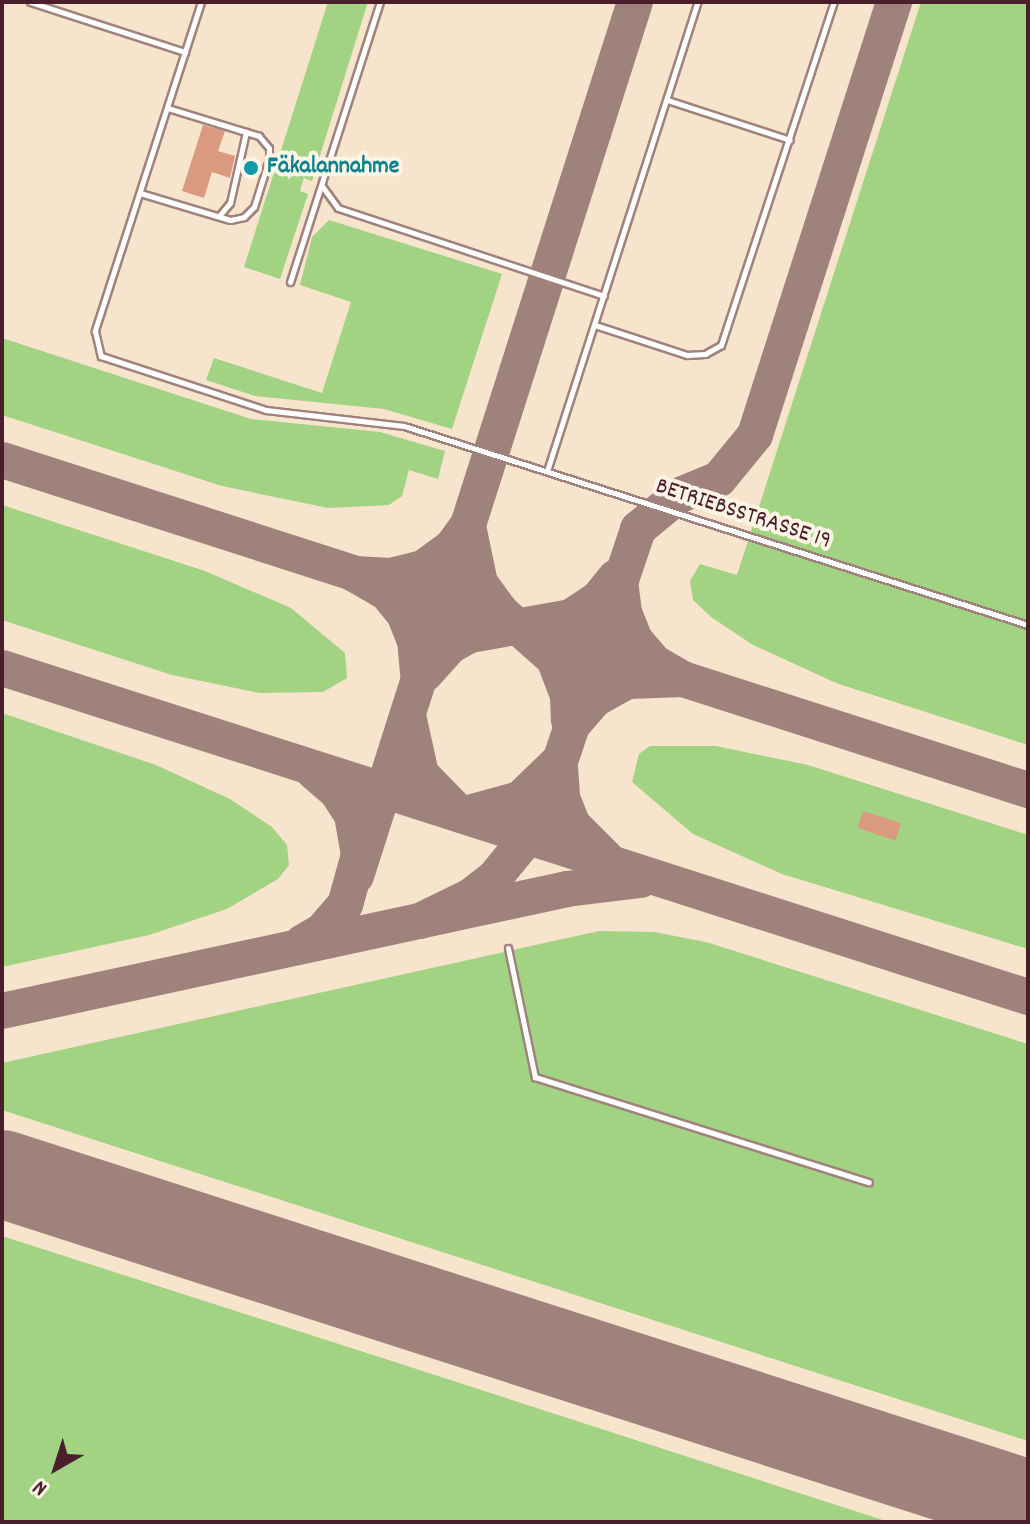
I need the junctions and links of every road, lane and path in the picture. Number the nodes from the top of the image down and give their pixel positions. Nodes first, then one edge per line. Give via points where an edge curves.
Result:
1 (30, 2) edge
2 (201, 2) edge
3 (380, 2) edge
4 (698, 2) edge
5 (834, 2) edge
6 (185, 52) junction
7 (667, 100) junction
8 (167, 108) junction
9 (246, 132) junction
10 (790, 140) junction
11 (322, 186) junction
12 (140, 193) junction
13 (219, 216) junction
14 (290, 282) dead end
15 (604, 296) junction
16 (595, 325) junction
17 (547, 471) junction
18 (1028, 625) edge
19 (508, 948) dead end
20 (869, 1182) dead end

1 - 6 lane
2 - 6 lane
3 - 11 lane
4 - 7 lane
5 - 10 lane
6 - 8 lane
7 - 10 lane
7 - 15 lane
8 - 9 lane
8 - 12 lane
9 - 13 lane via 230,203
9 - 13 lane via 269,148 254,207 244,217
10 - 16 lane via 721,345 705,354 687,355
11 - 14 lane
11 - 15 lane via 338,208
12 - 13 lane
12 - 17 lane, BETRIEBSSTRASSE 19 via 95,331 101,356 266,410 382,421
15 - 16 lane
16 - 17 lane
17 - 18 lane, BETRIEBSSTRASSE 19
19 - 20 lane via 535,1077

